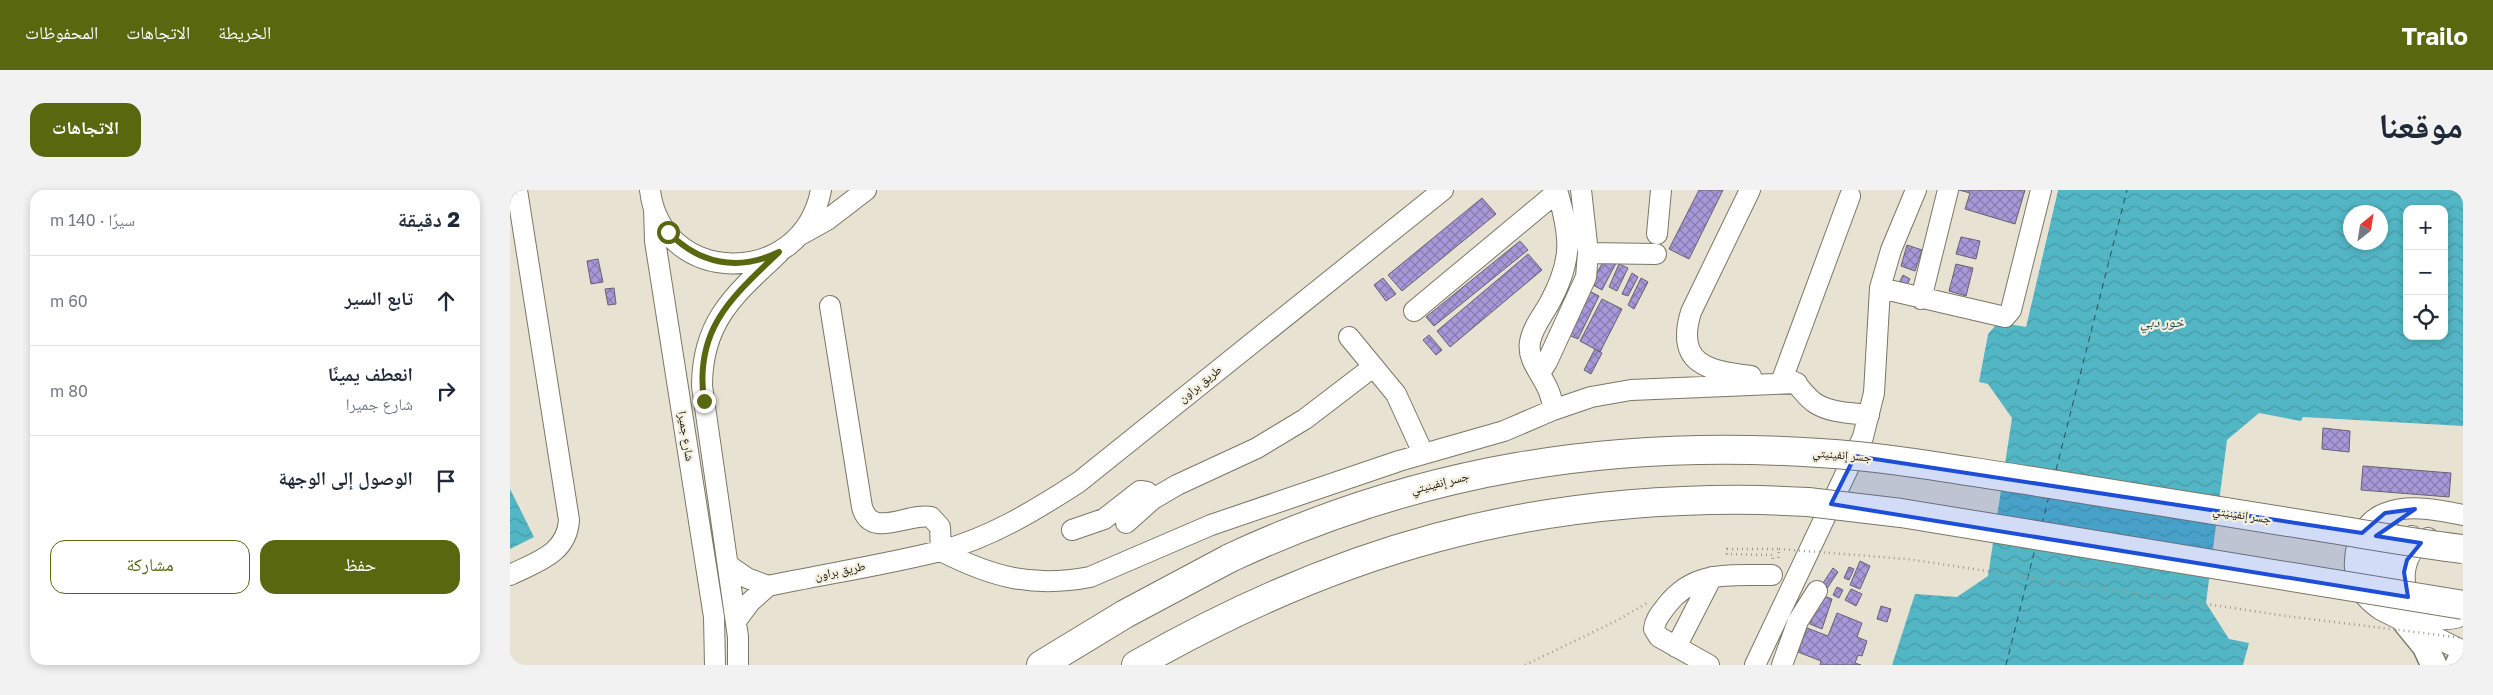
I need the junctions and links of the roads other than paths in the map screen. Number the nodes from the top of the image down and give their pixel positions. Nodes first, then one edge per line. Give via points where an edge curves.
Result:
1 (517, 190) edge
2 (821, 190) edge
3 (866, 190) edge
4 (1443, 190) edge
5 (1581, 190) edge
6 (1661, 190) edge
7 (1750, 190) edge
8 (1948, 190) edge
9 (2041, 190) edge
10 (1557, 191) edge
11 (1915, 192) edge
12 (1850, 196) dead end
13 (652, 199) edge
14 (1941, 220) junction
15 (1656, 234) dead end
16 (801, 235) junction
17 (779, 252) junction
18 (1588, 253) junction
19 (1656, 254) dead end
20 (1880, 288) junction
21 (1922, 299) junction
22 (830, 306) dead end
23 (1414, 311) dead end
24 (1349, 338) dead end
25 (1373, 367) junction
26 (1540, 373) junction
27 (1790, 380) junction
28 (1553, 410) junction
29 (1869, 415) junction
30 (1423, 453) junction
31 (1153, 499) junction
32 (2463, 515) edge
33 (1126, 523) dead end
34 (1072, 530) dead end
35 (2463, 540) edge
36 (2463, 549) edge
37 (941, 551) junction
38 (728, 565) junction
39 (1770, 567) road end
40 (510, 575) edge
41 (1712, 577) junction
42 (768, 586) junction
43 (1817, 591) dead end
44 (2463, 605) edge
45 (2463, 614) edge
46 (2410, 616) junction
47 (1220, 619) junction
48 (736, 621) junction
49 (1676, 647) junction
50 (2463, 653) edge
51 (715, 665) edge
52 (738, 665) edge
53 (1042, 665) edge
54 (1136, 665) edge
55 (1167, 665) edge
56 (1709, 665) edge
57 (1755, 665) edge
58 (1782, 665) edge
59 (2434, 665) edge
60 (2458, 665) edge

1 - 40 street via 569,520 566,537 557,551
2 - 16 street via 815,212
3 - 16 street
4 - 37 street, طريق براون via 1079,482 1017,520
5 - 18 street
6 - 15 street
7 - 27 street via 1691,312 1686,343 1692,356 1705,365 1726,372
8 - 14 street
9 - 21 street via 2008,316 1999,318
10 - 23 street
10 - 26 street via 1568,256 1561,282 1530,341 1531,358
11 - 14 street
11 - 20 street via 1891,250
12 - 27 street
13 - 17 street via 668,232 700,256 740,264
13 - 51 street, شارع جميرا via 655,241 714,616
14 - 21 street
16 - 17 street
17 - 38 street, شارع جميرا via 727,303 712,328 704,357 702,386
18 - 19 street
18 - 26 street via 1586,277
20 - 21 street
20 - 29 street
22 - 37 street via 864,512 876,524 931,517 940,527
24 - 25 street
25 - 30 street via 1401,402
25 - 31 street via 1336,396 1264,443
26 - 28 street via 1549,389
27 - 28 street via 1631,390 1591,397
27 - 29 street via 1821,406
28 - 30 street via 1504,432
29 - 57 street via 1854,457
30 - 37 street via 1211,525 1108,570 1069,581 1007,578
31 - 33 street
31 - 34 street via 1147,492 1140,491 1104,519
32 - 46 street via 2415,509 2385,513 2372,521 2356,546 2354,561 2358,582 2370,601
35 - 46 street via 2435,535 2414,549 2407,560 2404,584
36 - 53 highway, جسر إنفينيتي, bridge via 1920,464 1822,453 1723,450 1576,458 1470,475 1351,508 1286,533 1230,558 1125,614
37 - 42 street, طريق براون
38 - 42 street via 747,578
38 - 48 street, شارع جميرا
39 - 41 street
41 - 49 street
41 - 49 street via 1687,585 1656,620 1656,633
42 - 48 street
43 - 58 street via 1798,621
44 - 47 highway, bridge via 1901,513 1808,502 1715,499 1593,507 1483,525 1392,549 1322,574
45 - 46 street via 2449,619
46 - 50 street
46 - 59 main road
47 - 54 highway
47 - 55 highway
48 - 52 street, شارع جميرا
49 - 56 street
50 - 60 main road

